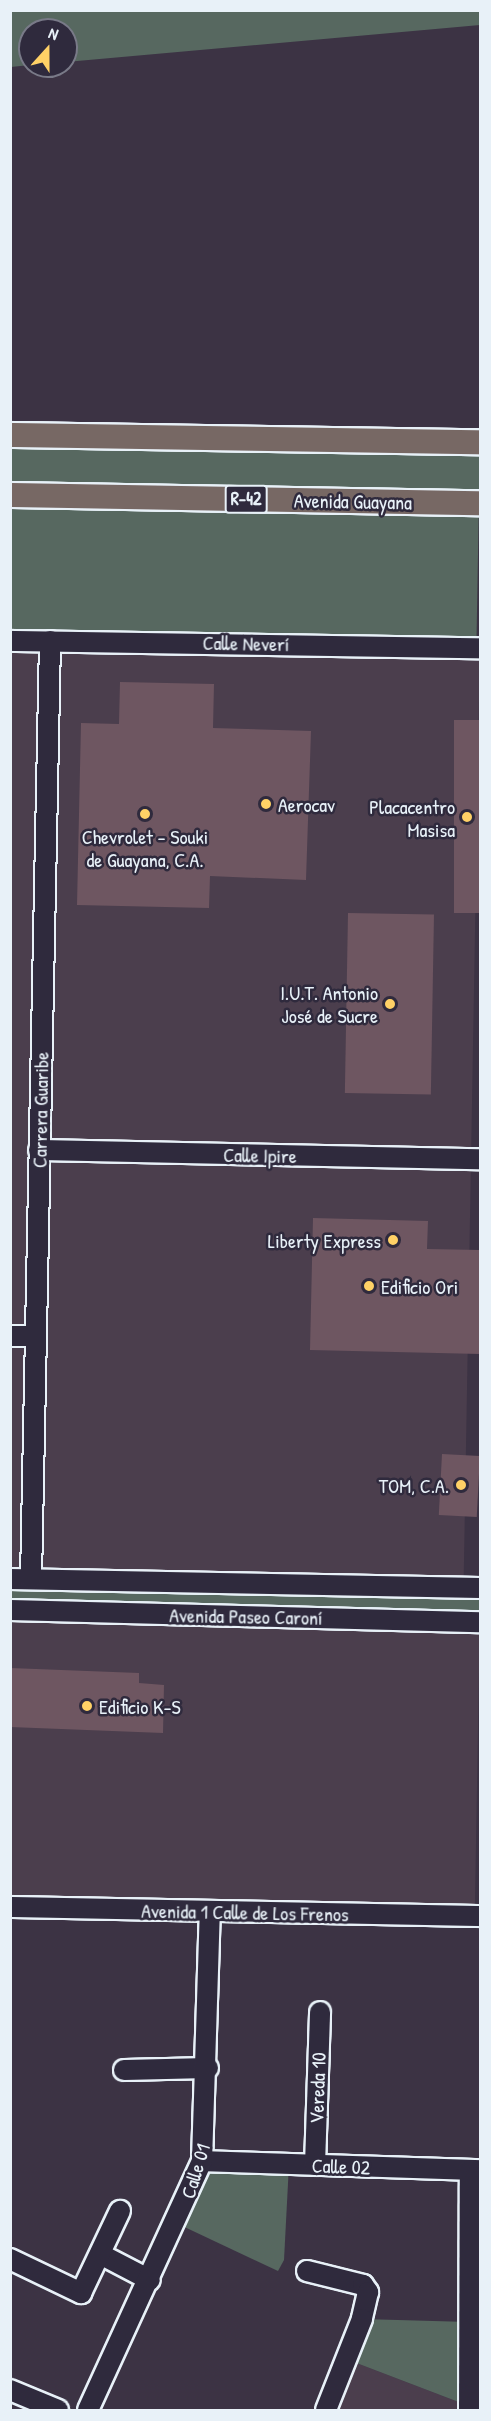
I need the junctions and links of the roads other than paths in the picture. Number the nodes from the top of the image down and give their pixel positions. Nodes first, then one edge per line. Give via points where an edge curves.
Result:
1 (10, 435) edge
2 (480, 442) edge
3 (10, 495) edge
4 (480, 503) edge
5 (10, 641) edge
6 (50, 641) junction
7 (480, 648) edge
8 (39, 1150) junction
9 (480, 1160) edge
10 (10, 1336) edge
11 (34, 1336) junction
12 (10, 1579) edge
13 (31, 1579) junction
14 (480, 1588) edge
15 (10, 1610) edge
16 (480, 1622) edge
17 (210, 1911) junction
18 (13, 1913) edge
19 (480, 1916) edge
20 (320, 2012) dead end
21 (208, 2068) junction
22 (124, 2070) dead end
23 (202, 2161) junction
24 (315, 2165) junction
25 (475, 2170) edge
26 (120, 2211) dead end
27 (99, 2254) junction
28 (10, 2259) edge
29 (307, 2271) dead end
30 (150, 2280) junction
31 (475, 2313) edge
32 (10, 2390) edge
33 (58, 2410) edge
34 (88, 2410) edge
35 (326, 2410) edge
36 (469, 2410) edge

1 - 2 main road
3 - 4 main road, Avenida Guayana / R-42
5 - 6 street, Calle Neverí
6 - 7 street, Calle Neverí
6 - 8 street, Carrera Guaribe
8 - 9 street, Calle Ipire
8 - 11 street, Carrera Guaribe
10 - 11 street
11 - 13 street, Carrera Guaribe
12 - 13 street, Avenida Paseo Caroní
13 - 14 street, Avenida Paseo Caroní
15 - 16 street, Avenida Paseo Caroní
17 - 18 street, Avenida 1 Calle de Los Frenos
17 - 19 street, Avenida 1 Calle de Los Frenos
17 - 21 street, Calle 01
20 - 24 street, Vereda 10
21 - 22 street
21 - 23 street, Calle 01
23 - 24 street, Calle 02
23 - 30 street, Calle 01
24 - 25 street, Calle 02
25 - 31 street
26 - 27 street
27 - 28 street via 81,2293
27 - 30 street
29 - 35 street via 363,2285 368,2292 362,2319
30 - 34 street, Calle 01
31 - 36 street
32 - 33 street

